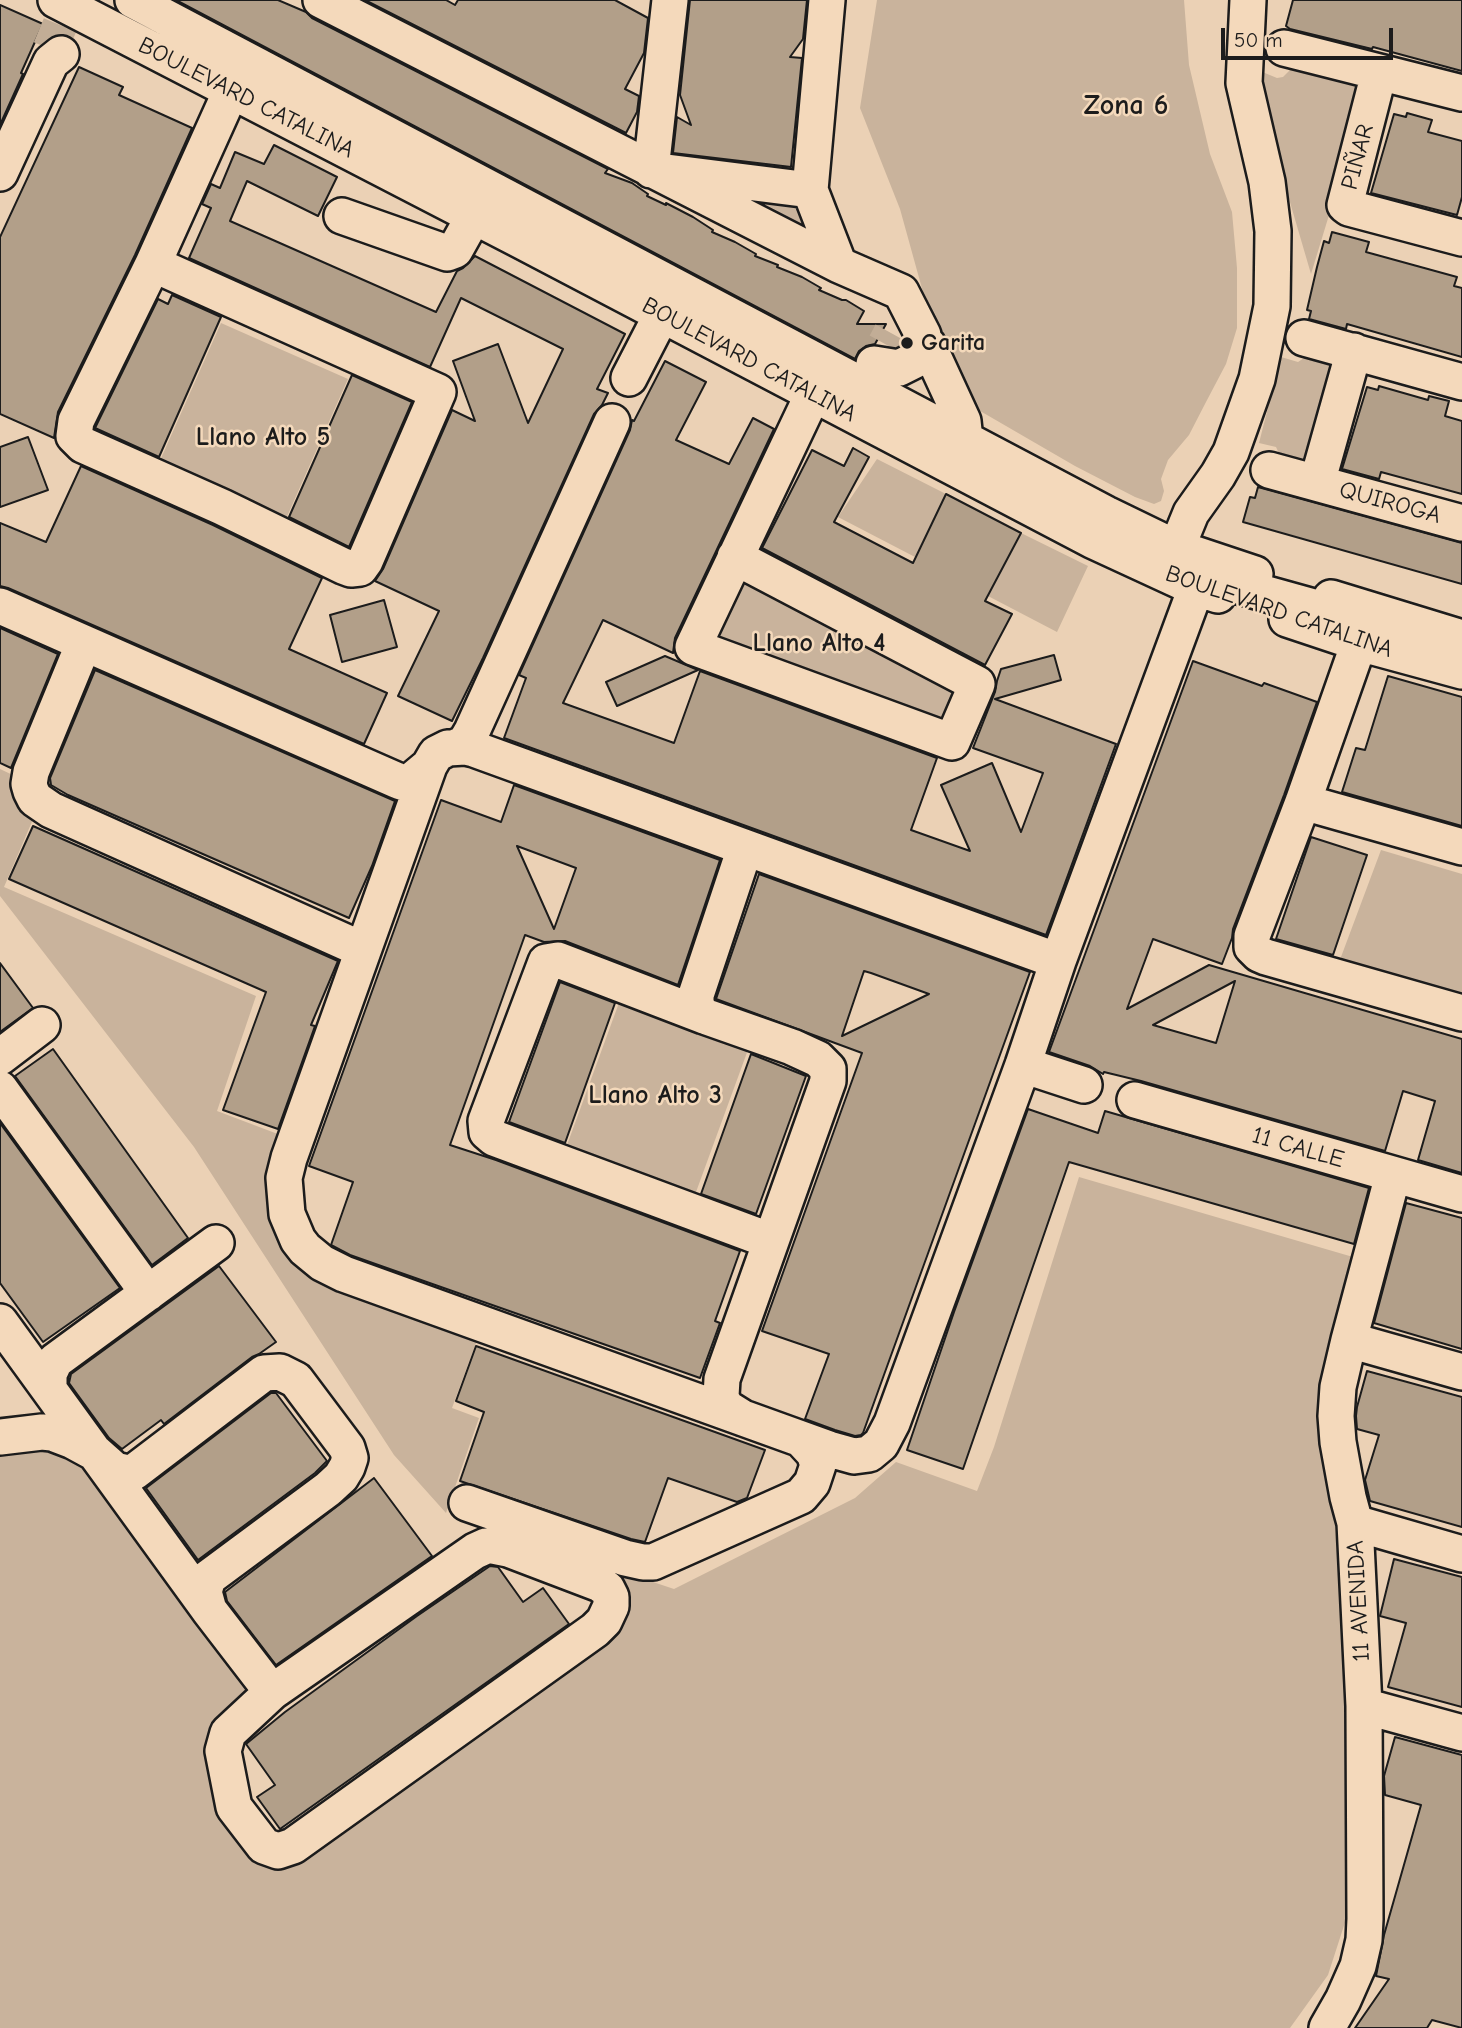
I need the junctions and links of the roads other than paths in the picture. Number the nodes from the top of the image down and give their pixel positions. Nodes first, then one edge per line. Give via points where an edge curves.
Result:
1 (134, 0) edge
2 (321, 0) edge
3 (827, 0) edge
4 (1248, 0) edge
5 (664, 3) edge
6 (63, 31) edge
7 (1284, 48) dead end
8 (1380, 73) junction
9 (231, 91) junction
10 (1462, 93) edge
11 (7, 138) edge
12 (651, 170) junction
13 (0, 173) edge
14 (810, 190) junction
15 (342, 216) dead end
16 (474, 216) junction
17 (1462, 238) edge
18 (153, 264) junction
19 (839, 265) junction
20 (662, 314) junction
21 (1304, 338) dead end
22 (900, 345) junction
23 (1354, 351) junction
24 (629, 378) dead end
25 (1462, 382) edge
26 (813, 394) junction
27 (611, 422) dead end
28 (965, 440) junction
29 (1269, 470) dead end
30 (1317, 483) junction
31 (1462, 523) edge
32 (1174, 547) junction
33 (735, 557) junction
34 (1196, 588) junction
35 (1353, 604) junction
36 (0, 606) edge
37 (1462, 638) edge
38 (84, 643) junction
39 (1359, 643) junction
40 (1462, 671) edge
41 (442, 756) junction
42 (1303, 802) junction
43 (1462, 847) edge
44 (745, 848) junction
45 (363, 950) junction
46 (1058, 961) junction
47 (1462, 1013) edge
48 (704, 1016) junction
49 (42, 1025) dead end
50 (0, 1058) edge
51 (1023, 1065) junction
52 (1084, 1085) dead end
53 (0, 1089) edge
54 (1135, 1100) dead end
55 (1393, 1175) junction
56 (1462, 1194) edge
57 (771, 1241) junction
58 (216, 1243) dead end
59 (148, 1293) junction
60 (0, 1322) edge
61 (1349, 1340) junction
62 (1462, 1372) edge
63 (49, 1389) junction
64 (743, 1418) junction
65 (0, 1437) edge
66 (801, 1439) junction
67 (876, 1450) junction
68 (97, 1454) junction
69 (801, 1496) junction
70 (467, 1503) dead end
71 (1355, 1523) junction
72 (1462, 1554) edge
73 (209, 1610) junction
74 (272, 1692) junction
75 (1364, 1706) junction
76 (1462, 1733) edge
77 (1327, 2028) edge

1 - 22 street, BOULEVARD CATALINA
2 - 12 street
3 - 14 street
4 - 32 street via 1244,83 1267,182 1273,231 1272,306 1257,379 1231,452
5 - 12 street
6 - 9 street, BOULEVARD CATALINA
6 - 11 street
7 - 8 street
8 - 10 street
8 - 17 street, PIÑAR via 1345,205
9 - 16 street, BOULEVARD CATALINA
9 - 18 street
11 - 13 street
12 - 14 street
12 - 19 street
14 - 19 street
15 - 16 street via 447,253 455,250
16 - 20 street, BOULEVARD CATALINA
18 - 18 street via 76,421 77,441 343,566 360,568 438,392
19 - 22 street via 901,292
20 - 24 street
20 - 26 street, BOULEVARD CATALINA
21 - 23 street
22 - 28 street, BOULEVARD CATALINA
22 - 28 street via 963,421
23 - 25 street
23 - 30 street, QUIROGA
26 - 33 street
26 - 34 street, BOULEVARD CATALINA via 1092,540
27 - 41 street via 472,732 465,743
28 - 32 street, BOULEVARD CATALINA
29 - 30 street, QUIROGA
30 - 31 street, QUIROGA
32 - 35 street, BOULEVARD CATALINA
33 - 33 street via 693,647 952,742 976,684
34 - 35 street via 1231,584 1321,609
34 - 39 street, BOULEVARD CATALINA
34 - 46 street
35 - 37 street, BOULEVARD CATALINA
36 - 38 street
38 - 41 street via 396,780 411,781
38 - 45 street via 31,772 29,784 36,799 51,810
39 - 40 street, BOULEVARD CATALINA
39 - 42 street
41 - 44 street via 465,747
41 - 45 street
42 - 43 street
42 - 47 street via 1252,936 1252,947 1266,957
44 - 46 street
44 - 48 street via 696,995 696,1007
45 - 64 street via 284,1178 287,1214 305,1249 344,1274
46 - 51 street
48 - 57 street via 808,1054 828,1069 828,1081
48 - 57 street via 558,960 546,962 486,1121 487,1132
49 - 50 street
51 - 52 street
51 - 67 street via 892,1423
53 - 59 street
54 - 55 street, 11 CALLE
55 - 56 street, 11 CALLE
55 - 61 street, 11 AVENIDA
57 - 64 street via 721,1388 727,1408
58 - 59 street
59 - 63 street via 55,1361 48,1374
60 - 63 street
61 - 62 street
61 - 71 street, 11 AVENIDA via 1336,1416
63 - 68 street
64 - 66 street
65 - 68 street via 52,1433
66 - 67 street via 854,1456
66 - 69 street via 818,1465 813,1483
67 - 69 street via 844,1475
68 - 73 street
68 - 73 street via 115,1470 134,1472 264,1373 275,1371 296,1380 346,1448 349,1462 337,1481 208,1578 204,1592
69 - 70 street via 648,1562
71 - 72 street
71 - 75 street, 11 AVENIDA
73 - 74 street
74 - 74 street via 486,1546 508,1549 600,1584 611,1597 608,1614 595,1630 293,1846 278,1851 264,1846 234,1807 223,1751 228,1733
75 - 76 street
75 - 77 street, 11 AVENIDA via 1364,1940 1354,1976

